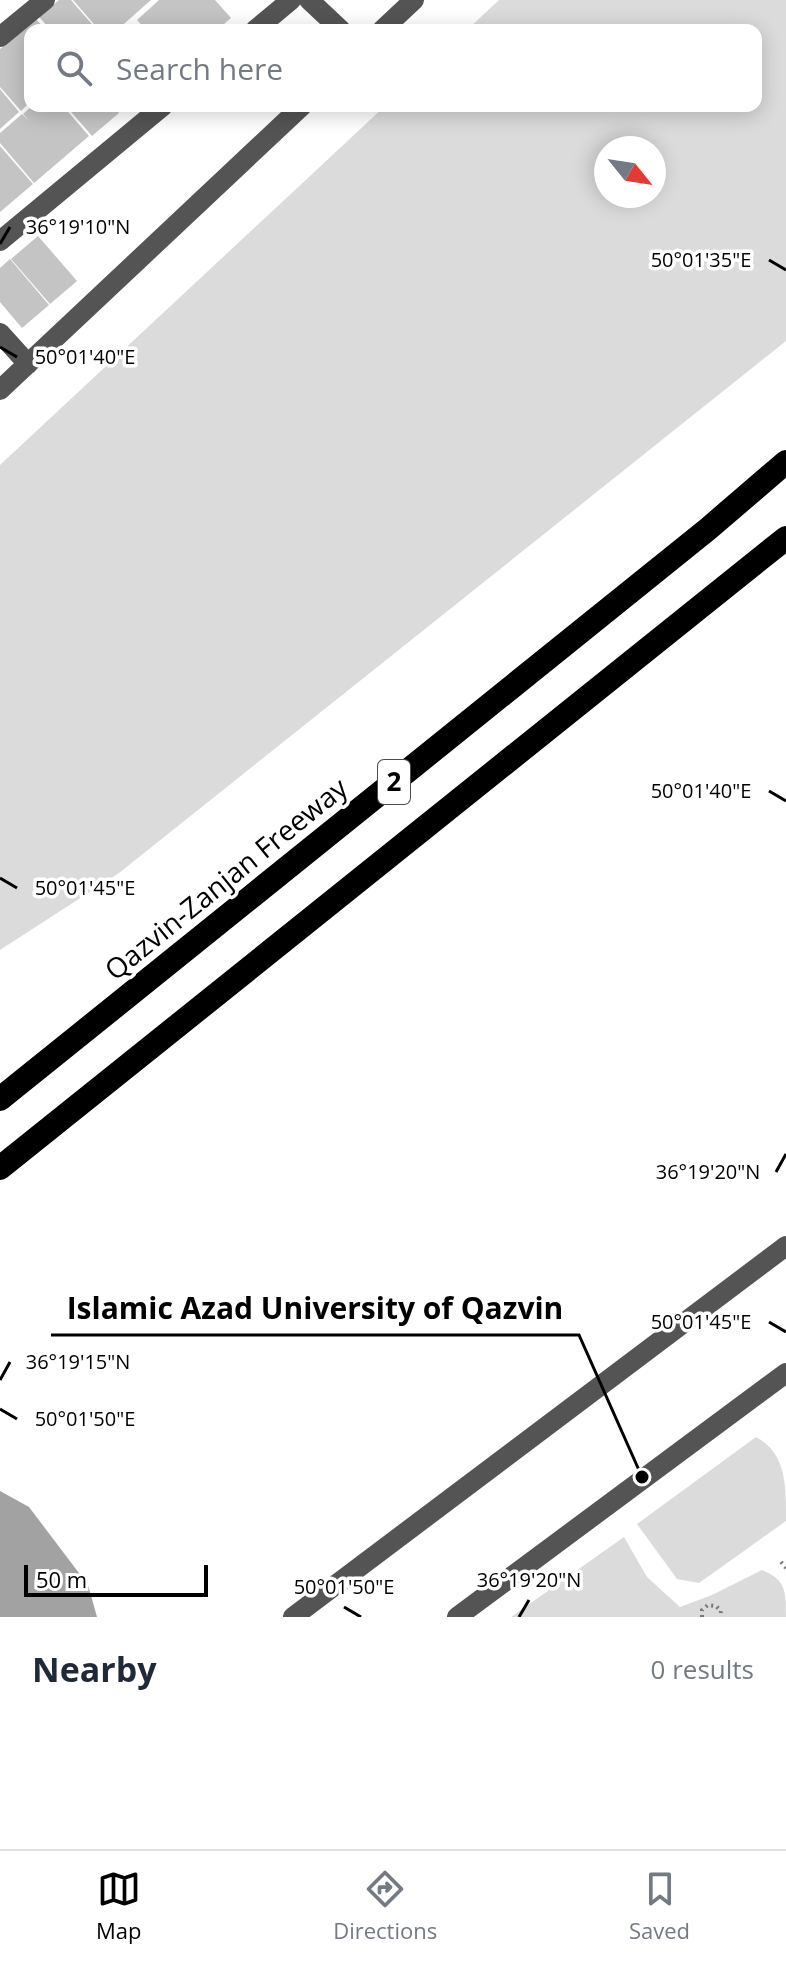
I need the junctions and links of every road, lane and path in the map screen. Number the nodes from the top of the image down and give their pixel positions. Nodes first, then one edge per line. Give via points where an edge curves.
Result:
1 (45, 0) edge
2 (291, 0) edge
3 (309, 0) edge
4 (414, 0) edge
5 (262, 24) edge
6 (335, 24) edge
7 (388, 24) edge
8 (0, 37) edge
9 (156, 112) edge
10 (296, 112) edge
11 (0, 241) edge
12 (0, 333) edge
13 (28, 364) junction
14 (0, 390) edge
15 (786, 462) edge
16 (786, 538) edge
17 (0, 1099) edge
18 (0, 1168) edge
19 (786, 1246) edge
20 (782, 1384) edge
21 (781, 1562) dead end
22 (786, 1568) edge
23 (293, 1617) edge
24 (457, 1617) edge
25 (702, 1617) edge
26 (720, 1617) edge

1 - 8 street
2 - 5 street
3 - 6 street
4 - 7 street
9 - 11 street
10 - 13 street
12 - 13 street
13 - 14 street
15 - 17 highway, Qazvin-Zanjan Freeway / 2
16 - 18 highway, 2
19 - 23 street
20 - 24 street
21 - 22 path
25 - 26 path via 708,1605 721,1611

